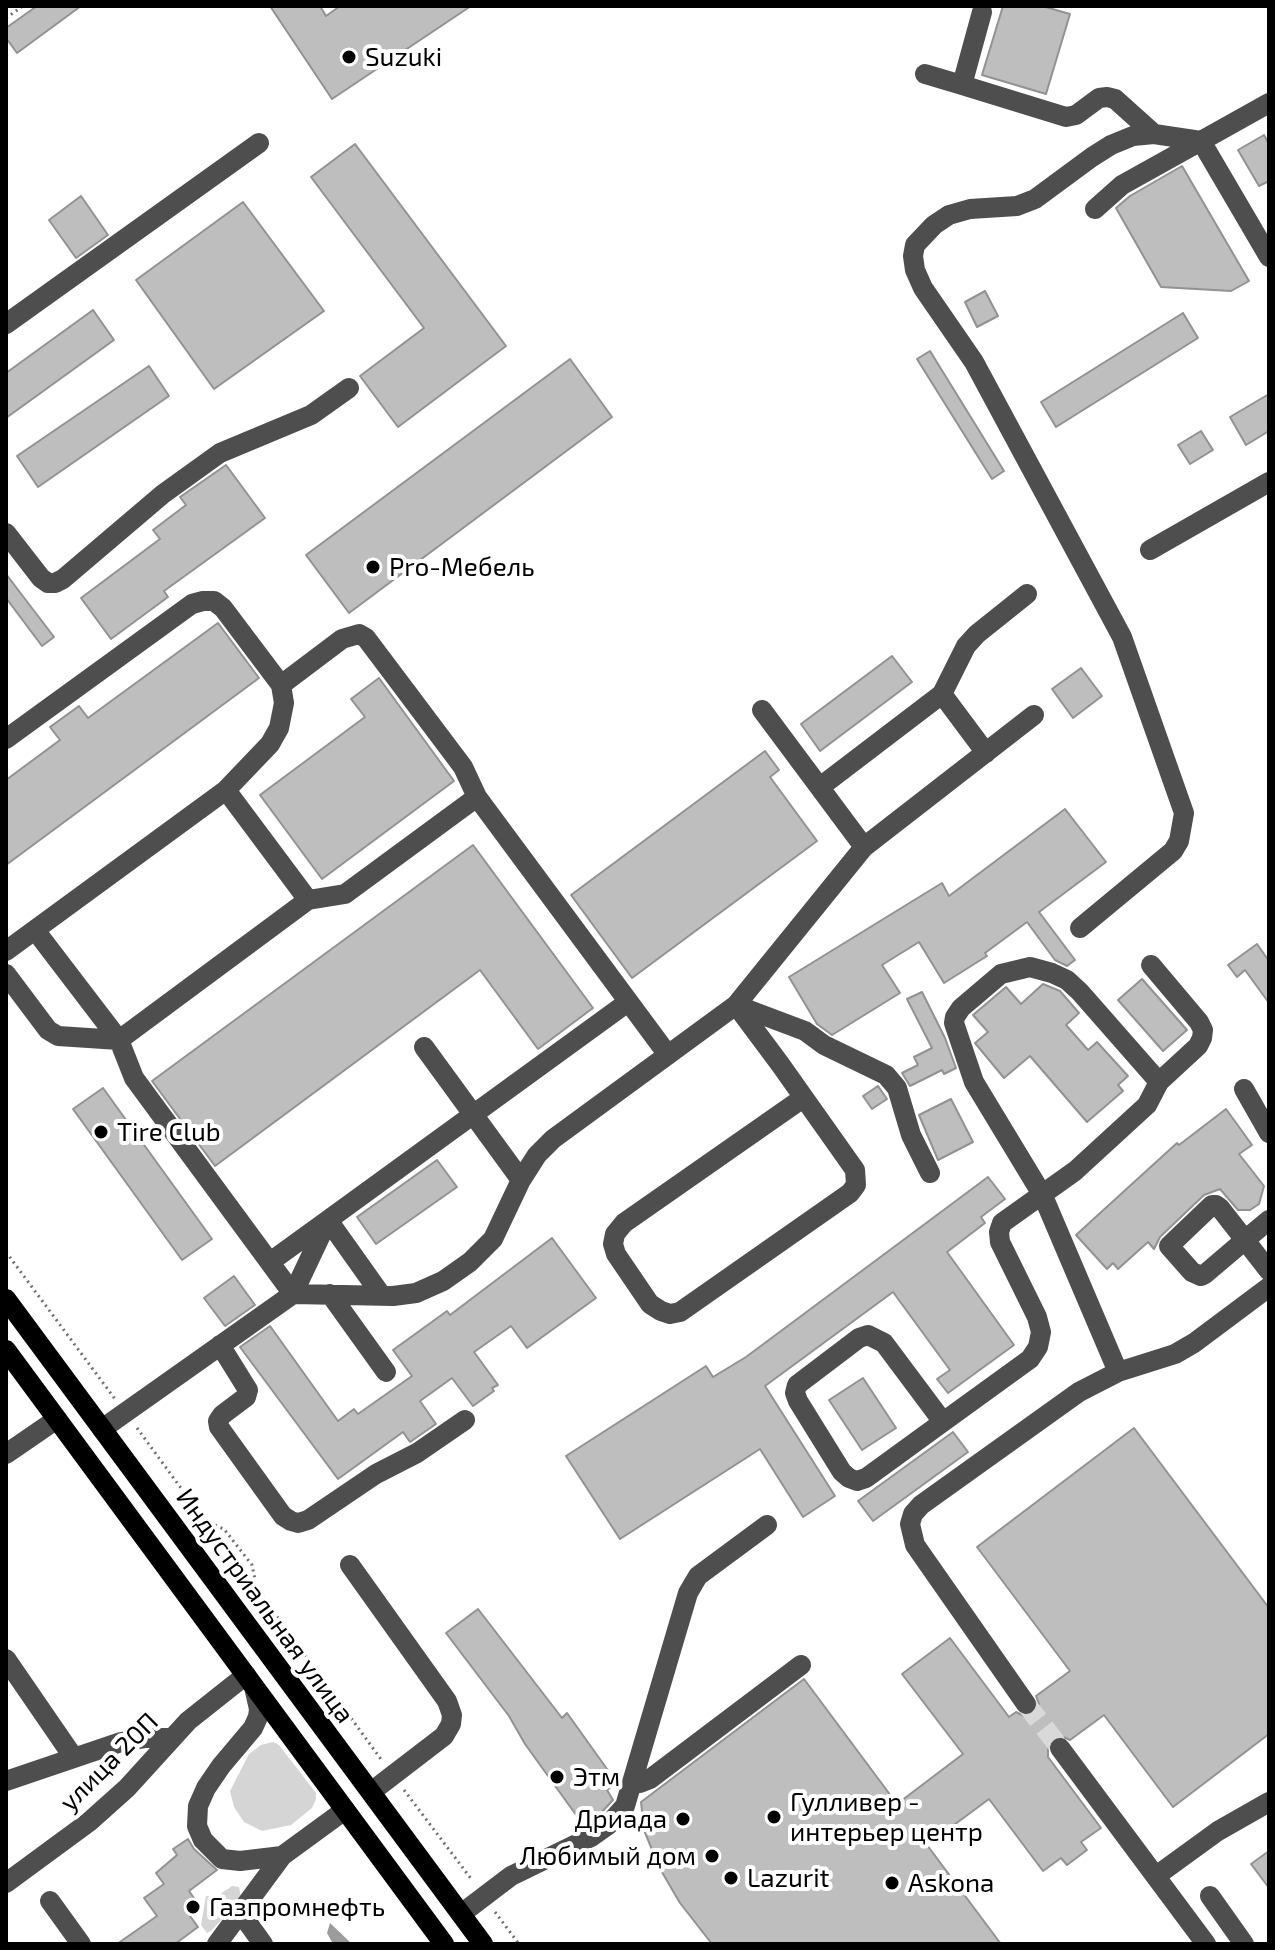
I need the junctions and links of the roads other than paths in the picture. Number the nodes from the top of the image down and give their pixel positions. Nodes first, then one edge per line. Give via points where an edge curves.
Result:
1 (982, 12) dead end
2 (925, 74) dead end
3 (962, 85) junction
4 (1266, 111) edge
5 (1154, 134) junction
6 (1201, 141) junction
7 (259, 143) dead end
8 (1095, 209) dead end
9 (1269, 257) edge
10 (6, 324) edge
11 (349, 388) dead end
12 (1269, 482) edge
13 (6, 533) edge
14 (1150, 550) dead end
15 (1027, 594) dead end
16 (281, 685) junction
17 (942, 694) junction
18 (762, 710) dead end
19 (1034, 715) dead end
20 (6, 739) edge
21 (986, 753) junction
22 (820, 787) junction
23 (226, 790) junction
24 (477, 797) junction
25 (864, 847) junction
26 (308, 900) junction
27 (1080, 928) dead end
28 (35, 930) junction
29 (6, 951) edge
30 (1151, 965) dead end
31 (6, 974) edge
32 (628, 1002) junction
33 (736, 1005) junction
34 (119, 1040) junction
35 (424, 1047) dead end
36 (668, 1055) junction
37 (1159, 1082) junction
38 (1244, 1089) dead end
39 (803, 1098) junction
40 (474, 1115) junction
41 (1269, 1133) edge
42 (930, 1173) dead end
43 (521, 1180) junction
44 (1043, 1196) junction
45 (328, 1220) junction
46 (1269, 1220) edge
47 (270, 1262) junction
48 (1269, 1271) edge
49 (1269, 1287) edge
50 (293, 1294) junction
51 (330, 1294) junction
52 (382, 1296) junction
53 (6, 1299) edge
54 (220, 1345) junction
55 (6, 1351) edge
56 (386, 1372) dead end
57 (1118, 1372) junction
58 (57, 1419) junction
59 (465, 1420) dead end
60 (943, 1422) junction
61 (102, 1429) junction
62 (6, 1454) edge
63 (767, 1525) dead end
64 (350, 1565) dead end
65 (6, 1659) edge
66 (801, 1665) dead end
67 (250, 1681) junction
68 (1026, 1704) tunnel mouth
69 (171, 1738) junction
70 (1060, 1748) tunnel mouth
71 (74, 1758) junction
72 (6, 1781) edge
73 (633, 1782) junction
74 (371, 1792) junction
75 (1269, 1802) edge
76 (345, 1810) junction
77 (282, 1856) junction
78 (1156, 1876) junction
79 (6, 1883) edge
80 (1210, 1896) dead end
81 (50, 1901) dead end
82 (240, 1912) junction
83 (461, 1914) junction
84 (1238, 1941) edge
85 (81, 1944) edge
86 (217, 1944) edge
87 (263, 1944) edge
88 (444, 1944) edge
89 (483, 1944) edge
90 (1206, 1944) edge

1 - 3 street
2 - 3 street
3 - 5 street via 1066,117 1099,98 1115,99
4 - 6 street
5 - 6 street
5 - 27 street via 1111,145 1035,199 949,215 923,235 913,256 923,288 974,362 1122,637 1184,813 1173,851
6 - 8 street via 1122,185
6 - 9 street
7 - 10 street
11 - 13 street via 311,415 220,453 63,579 48,583 41,578
12 - 14 street
15 - 17 street via 966,646
16 - 20 street via 223,608 203,601
16 - 23 street via 279,728
16 - 24 street via 342,639 359,634 366,638 463,767
17 - 21 street
17 - 22 street
18 - 22 street
19 - 21 street
21 - 25 street
22 - 25 street
23 - 26 street
23 - 28 street
24 - 26 street via 345,894
24 - 32 street
25 - 33 street
26 - 34 street
28 - 29 street
28 - 34 street
30 - 37 street via 1203,1030 1198,1046
31 - 34 street via 58,1036
32 - 36 street
32 - 40 street
33 - 36 street
33 - 39 street
33 - 42 street via 805,1031 886,1075 897,1088
34 - 47 street via 134,1078
35 - 40 street
36 - 43 street via 553,1139
37 - 44 street via 1147,1105
37 - 44 street via 1080,992 1052,973 1013,969 961,1008 954,1023 974,1082
38 - 41 street
39 - 39 street via 615,1234 616,1254 650,1304 670,1314 680,1312 856,1185 855,1170
40 - 43 street
40 - 45 street
43 - 52 street via 493,1239 470,1262 431,1288
44 - 57 street
44 - 60 street via 1009,1216 999,1232 1037,1317 1038,1347 1030,1359
45 - 47 street
45 - 50 street
45 - 52 street
46 - 48 street via 1245,1240
47 - 50 street
49 - 57 street via 1175,1354
50 - 51 street
50 - 54 street
51 - 52 street
51 - 56 street
53 - 61 main road, Индустриальная улица
54 - 59 street via 248,1390 222,1415 219,1427 291,1521 308,1520
54 - 61 street
55 - 58 main road
57 - 68 street via 1079,1392 921,1505 910,1524 915,1545
58 - 62 street
58 - 67 main road
60 - 60 street via 884,1343 868,1335 797,1385 795,1393 835,1460 857,1481
61 - 74 main road, Индустриальная улица
63 - 73 street via 698,1576 688,1593
64 - 74 street via 452,1715 444,1736
65 - 71 street
66 - 73 street via 650,1779
67 - 69 street, улица 20П via 205,1706
67 - 76 main road
67 - 77 street via 258,1717 206,1788 197,1826 222,1859
69 - 71 street via 121,1742
69 - 79 street, улица 20П via 89,1822
70 - 78 street
71 - 72 street
73 - 83 street via 625,1806 608,1825 511,1876
74 - 83 main road, Индустриальная улица
75 - 78 street
76 - 77 street
76 - 88 main road
77 - 82 street
78 - 90 street
80 - 84 street
81 - 85 street
82 - 86 street
82 - 87 street
83 - 89 main road, Индустриальная улица

